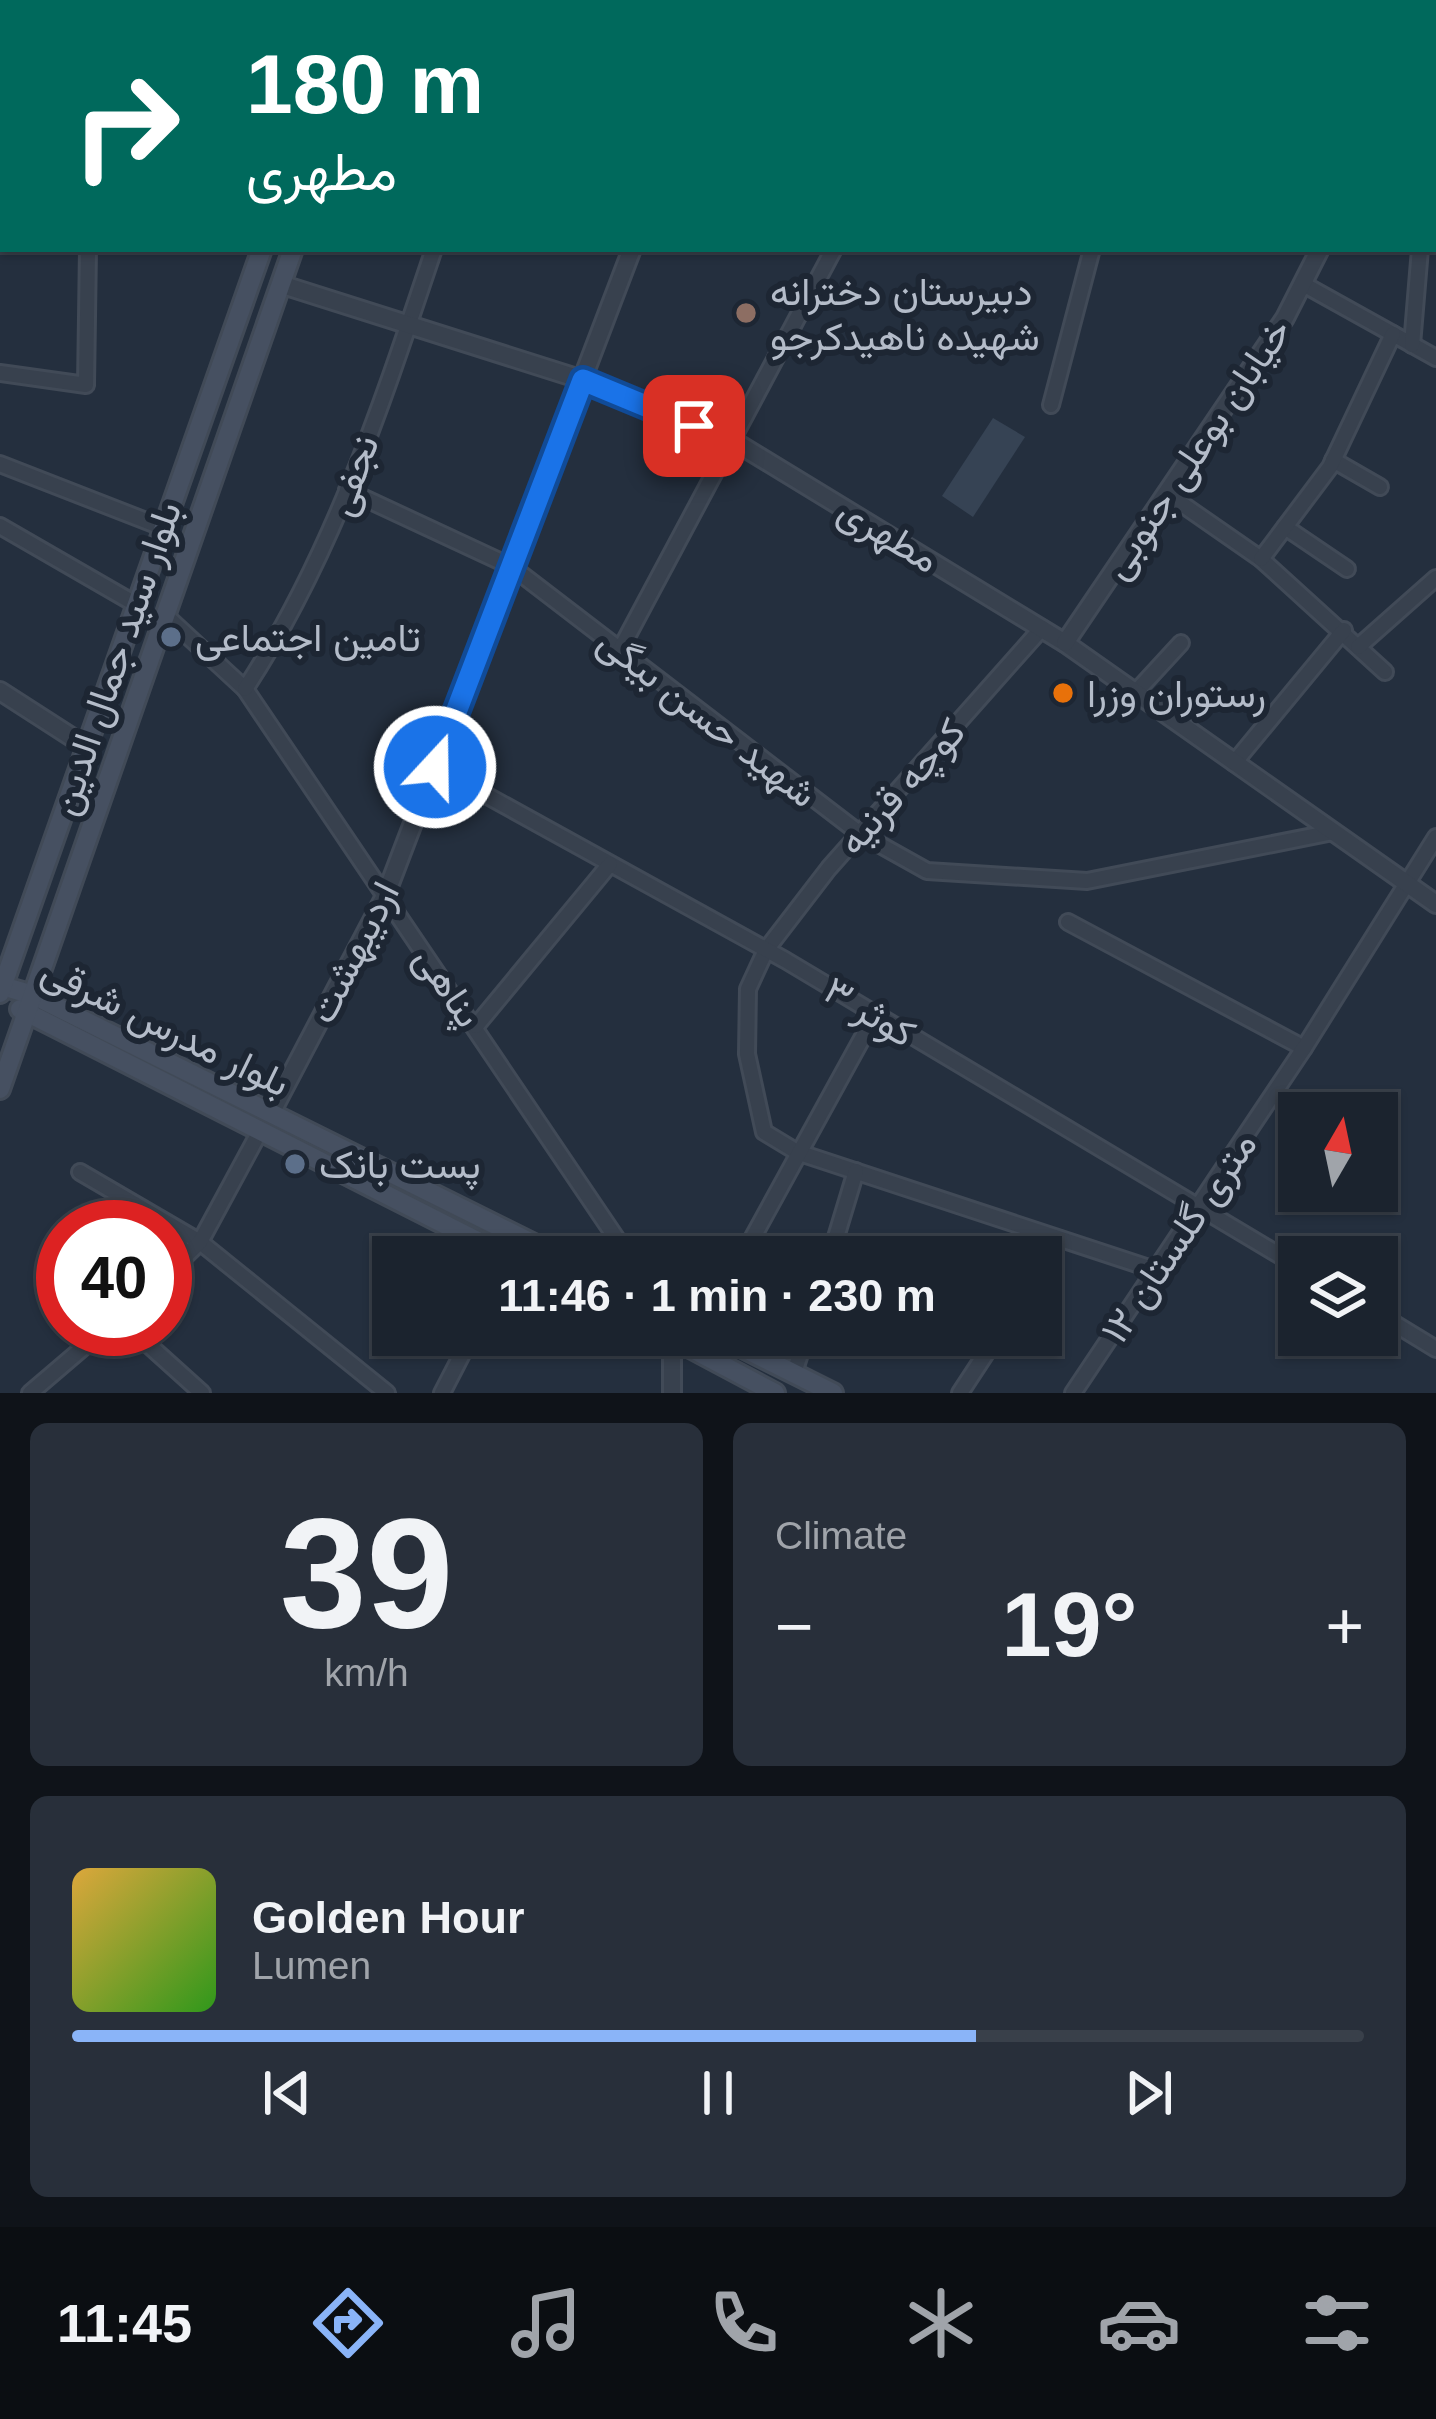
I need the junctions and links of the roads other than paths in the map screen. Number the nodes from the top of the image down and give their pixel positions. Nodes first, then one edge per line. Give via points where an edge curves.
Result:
1 (0, 26) edge
2 (0, 83) edge
3 (88, 252) edge
4 (261, 252) edge
5 (291, 252) edge
6 (433, 252) edge
7 (631, 252) edge
8 (832, 252) edge
9 (1091, 252) edge
10 (1319, 252) edge
11 (1420, 252) edge
12 (280, 284) junction
13 (1303, 284) junction
14 (408, 325) junction
15 (1393, 334) junction
16 (1412, 345) junction
17 (1436, 358) edge
18 (0, 373) edge
19 (583, 380) junction
20 (1052, 405) dead end
21 (735, 442) junction
22 (192, 448) junction
23 (219, 459) junction
24 (1333, 460) junction
25 (0, 464) edge
26 (1380, 487) dead end
27 (347, 490) junction
28 (1166, 493) junction
29 (0, 526) edge
30 (164, 527) junction
31 (1285, 527) junction
32 (1262, 559) junction
33 (512, 567) junction
34 (1347, 569) dead end
35 (1436, 578) edge
36 (136, 605) junction
37 (165, 615) junction
38 (1042, 628) junction
39 (1344, 630) junction
40 (1065, 643) junction
41 (1181, 643) dead end
42 (1358, 647) junction
43 (620, 650) junction
44 (1385, 671) dead end
45 (244, 689) junction
46 (0, 691) edge
47 (1136, 692) junction
48 (87, 747) junction
49 (1234, 763) junction
50 (435, 767) junction
51 (1333, 832) junction
52 (859, 833) junction
53 (1436, 837) edge
54 (610, 864) junction
55 (1406, 882) junction
56 (386, 894) junction
57 (1436, 904) edge
58 (1068, 922) dead end
59 (766, 950) junction
60 (1, 988) edge
61 (33, 995) junction
62 (875, 1015) junction
63 (25, 1017) junction
64 (476, 1026) junction
65 (1304, 1048) junction
66 (0, 1089) edge
67 (271, 1113) junction
68 (260, 1133) junction
69 (797, 1152) junction
70 (856, 1171) junction
71 (80, 1172) dead end
72 (1198, 1207) junction
73 (467, 1236) edge
74 (518, 1236) edge
75 (615, 1236) edge
76 (753, 1236) edge
77 (836, 1236) edge
78 (1051, 1236) edge
79 (1062, 1240) edge
80 (200, 1242) junction
81 (192, 1250) edge
82 (1278, 1255) edge
83 (1155, 1270) junction
84 (1398, 1325) edge
85 (1436, 1348) edge
86 (73, 1356) edge
87 (161, 1356) edge
88 (461, 1356) edge
89 (670, 1356) edge
90 (707, 1356) edge
91 (760, 1356) edge
92 (799, 1356) edge
93 (984, 1356) edge
94 (794, 1373) junction
95 (30, 1393) edge
96 (202, 1393) edge
97 (387, 1393) edge
98 (442, 1393) edge
99 (672, 1393) edge
100 (776, 1393) edge
101 (833, 1393) edge
102 (960, 1393) edge
103 (1073, 1393) edge

1 - 2 street
3 - 18 street via 86,385
4 - 22 main road, بلوار سید جمال الدین
5 - 12 main road, بلوار سید جمال الدین
6 - 14 street, نجفی
7 - 19 street, اردیبهشت
8 - 21 street
9 - 20 street
10 - 13 street, خیابان بوعلی جنوبی
11 - 16 street
12 - 14 street, مطهری
12 - 23 main road, بلوار سید جمال الدین
13 - 15 street
13 - 28 street, خیابان بوعلی جنوبی
14 - 19 street, مطهری
14 - 27 street, نجفی
15 - 16 street
15 - 24 street
16 - 17 street
19 - 21 street, مطهری
19 - 33 street, اردیبهشت
21 - 38 street, مطهری
21 - 43 street
22 - 23 main road
22 - 30 main road, بلوار سید جمال الدین
23 - 37 main road, بلوار سید جمال الدین
24 - 26 street
24 - 31 street
25 - 30 street
27 - 33 street, شهید حسن بیگی
27 - 45 street, نجفی via 286,626
28 - 32 street
28 - 40 street, خیابان بوعلی جنوبی
29 - 36 street
30 - 36 main road, بلوار سید جمال الدین
31 - 32 street
31 - 34 street
32 - 39 street
33 - 43 street, شهید حسن بیگی
33 - 50 street, اردیبهشت
35 - 42 street
36 - 48 main road, بلوار سید جمال الدین
37 - 45 street, پناهی
37 - 61 main road, بلوار سید جمال الدین
38 - 40 street, مطهری
38 - 52 street, کوچه قرنیه
39 - 42 street
39 - 49 street
40 - 47 street, مطهری
41 - 47 street
42 - 44 street
43 - 52 street, شهید حسن بیگی
45 - 56 street, پناهی
46 - 48 street
47 - 49 street, مطهری
48 - 60 main road, بلوار سید جمال الدین
49 - 51 street, مطهری
50 - 54 street, کوثر ۳
50 - 56 street, اردیبهشت
51 - 52 street, شهید حسن بیگی via 1088,881 927,871
51 - 55 street, مطهری
52 - 59 street, کوچه قرنیه
53 - 55 street, ۱۲ متری گلستان
54 - 59 street, کوثر ۳
54 - 64 street
55 - 57 street, مطهری
55 - 65 street, ۱۲ متری گلستان
56 - 64 street, پناهی
56 - 67 street, اردیبهشت
58 - 65 street
59 - 62 street, کوثر ۳
59 - 69 street via 748,989 746,1054 764,1132
60 - 61 main road, بلوار مدرس شرقی
60 - 63 main road, بلوار مدرس شرقی
61 - 63 main road, بلوار سید جمال الدین
61 - 67 main road, بلوار مدرس شرقی
62 - 69 street
62 - 72 street, کوثر ۳
63 - 66 main road, بلوار سید جمال الدین
63 - 68 main road, بلوار مدرس شرقی
64 - 75 street, پناهی
65 - 72 street, ۱۲ متری گلستان
67 - 68 main road
67 - 74 main road, بلوار مدرس شرقی
68 - 73 main road, بلوار مدرس شرقی
68 - 80 street
69 - 70 street
69 - 76 street
70 - 77 street
70 - 78 street
71 - 80 street
72 - 82 street, کوثر ۳
72 - 83 street, ۱۲ متری گلستان
79 - 83 street
80 - 81 street
80 - 97 street
83 - 103 street, ۱۲ متری گلستان
84 - 85 street
86 - 95 street
87 - 96 street
88 - 98 street
89 - 99 street
90 - 100 main road
91 - 94 main road
92 - 94 street
93 - 102 street
94 - 101 main road

